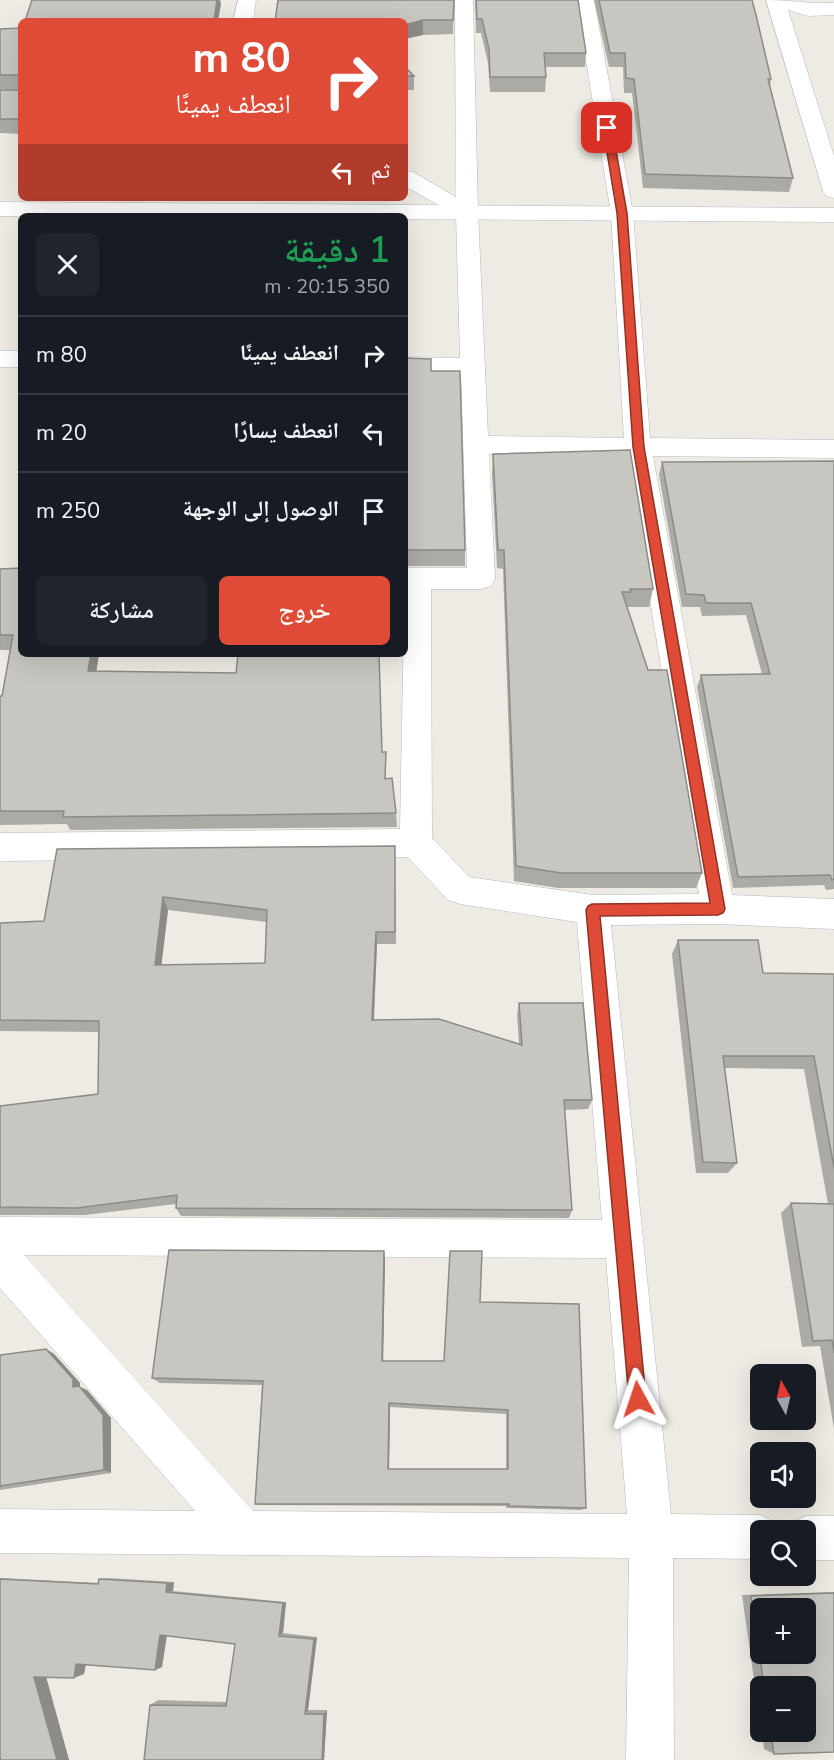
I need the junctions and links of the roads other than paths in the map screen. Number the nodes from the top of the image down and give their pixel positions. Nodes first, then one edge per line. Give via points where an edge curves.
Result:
1 (246, 0) edge
2 (464, 0) edge
3 (585, 0) edge
4 (776, 0) edge
5 (834, 9) edge
6 (243, 18) edge
7 (408, 179) edge
8 (834, 191) edge
9 (0, 209) edge
10 (467, 212) junction
11 (128, 213) edge
12 (622, 213) junction
13 (834, 215) edge
14 (0, 359) edge
15 (18, 359) edge
16 (408, 365) edge
17 (473, 366) junction
18 (476, 445) junction
19 (638, 447) junction
20 (834, 449) edge
21 (411, 578) edge
22 (416, 843) junction
23 (0, 847) edge
24 (718, 909) junction
25 (592, 910) junction
26 (834, 914) edge
27 (0, 1236) edge
28 (622, 1239) junction
29 (0, 1258) edge
30 (0, 1531) edge
31 (243, 1533) junction
32 (651, 1537) junction
33 (750, 1537) edge
34 (816, 1538) edge
35 (834, 1538) edge
36 (650, 1760) edge

1 - 6 street
2 - 10 street
3 - 12 street
4 - 5 street via 808,10
4 - 8 street
7 - 10 street
9 - 11 street
10 - 11 street
10 - 12 street
10 - 17 street
12 - 13 street
12 - 19 street
14 - 15 street
16 - 17 street
17 - 18 street
18 - 19 street
18 - 21 street via 481,579
19 - 20 street
19 - 24 street
21 - 22 street
22 - 23 street
22 - 25 street via 460,890
24 - 25 street
24 - 26 street
25 - 28 street
27 - 28 street
28 - 32 street
29 - 31 street
30 - 31 street
31 - 32 street
32 - 33 street
32 - 36 street
34 - 35 street

